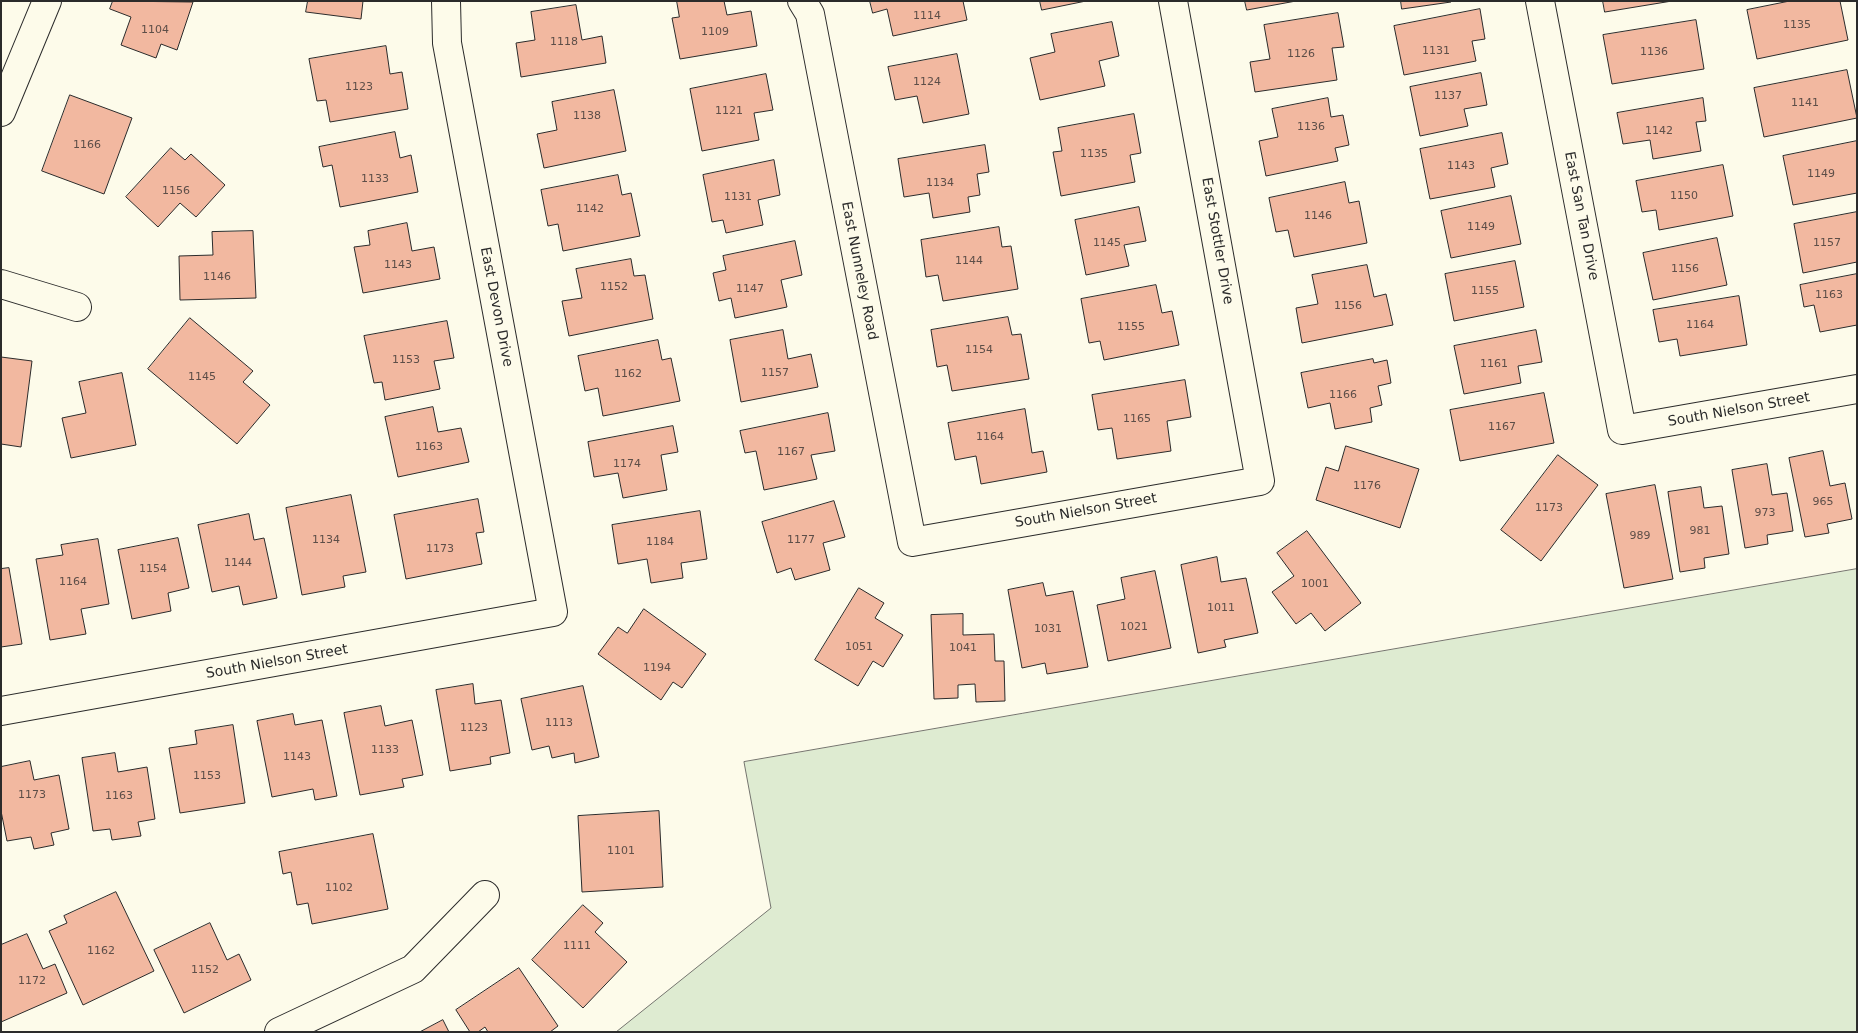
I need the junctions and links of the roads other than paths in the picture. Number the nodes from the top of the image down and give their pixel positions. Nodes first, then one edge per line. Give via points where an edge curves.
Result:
1 (47, 1) edge
2 (446, 1) edge
3 (802, 1) edge
4 (1173, 1) edge
5 (1540, 1) edge
6 (1, 112) edge
7 (1, 284) edge
8 (77, 307) dead end
9 (1857, 389) edge
10 (1622, 430) joint
11 (1260, 481) joint
12 (912, 542) joint
13 (553, 612) joint
14 (1, 711) edge
15 (485, 895) dead end
16 (279, 1032) edge

1 - 6 street
2 - 13 street, East Devon Drive via 447,43
3 - 12 street, East Nunneley Road via 810,14
4 - 11 street, East Stottler Drive
5 - 10 street, East San Tan Drive
7 - 8 street
9 - 10 street, South Nielson Street
11 - 12 street, South Nielson Street
13 - 14 street, South Nielson Street
15 - 16 street via 413,969

